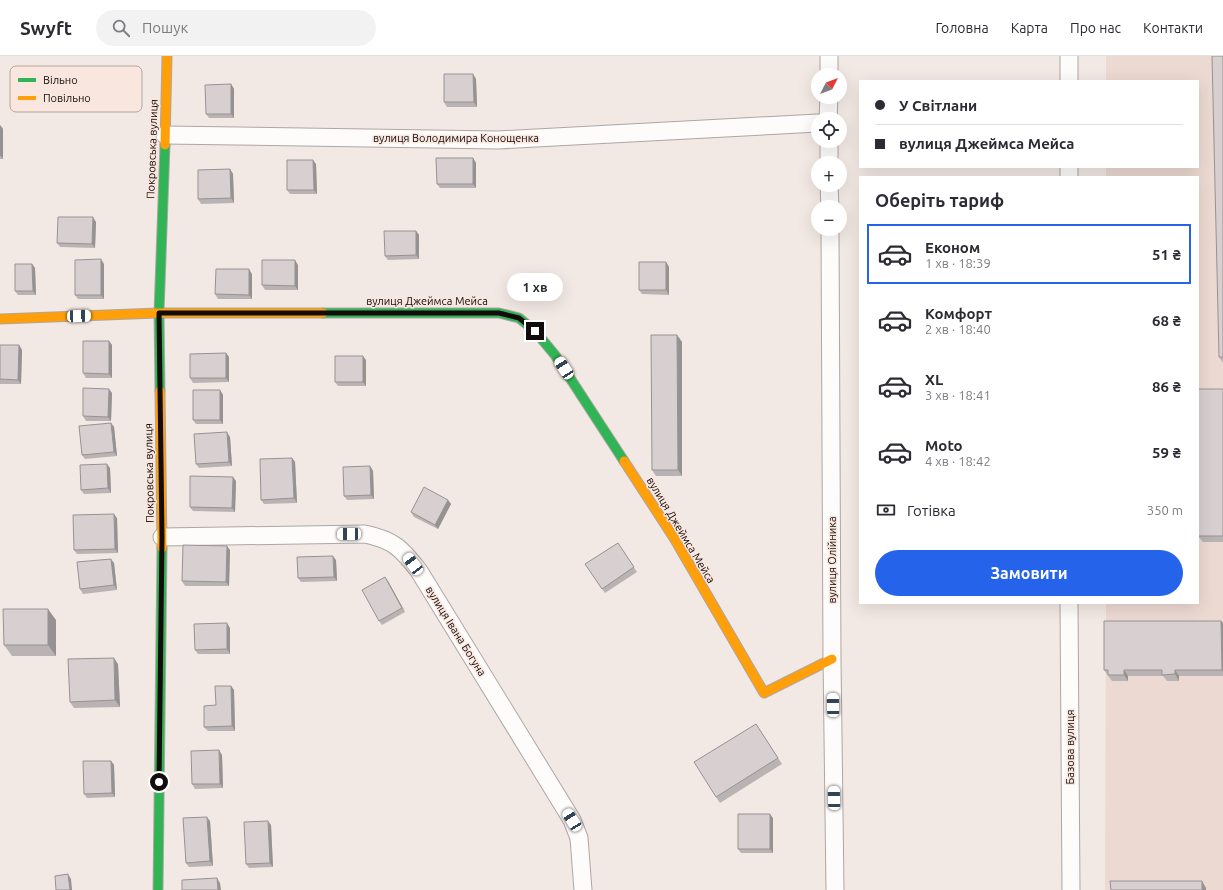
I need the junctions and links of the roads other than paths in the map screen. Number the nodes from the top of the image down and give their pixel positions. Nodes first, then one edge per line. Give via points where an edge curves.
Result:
1 (167, 56) edge
2 (829, 56) edge
3 (1069, 56) edge
4 (829, 68) edge
5 (1069, 80) edge
6 (811, 123) edge
7 (165, 135) junction
8 (830, 236) edge
9 (159, 313) junction
10 (0, 319) edge
11 (162, 537) junction
12 (1069, 604) edge
13 (832, 659) junction
14 (158, 890) edge
15 (583, 890) edge
16 (836, 890) edge
17 (1071, 890) edge

1 - 7 street, Покровська вулиця
2 - 4 street
3 - 5 street
6 - 7 street, вулиця Володимира Конощенка via 498,140
7 - 9 street, Покровська вулиця
8 - 13 street, вулиця Олійника
9 - 10 street, вулиця Джеймса Мейса
9 - 11 street, Покровська вулиця
9 - 13 street, вулиця Джеймса Мейса via 499,313 519,318 535,331 564,368 674,538 764,693
11 - 14 street, Покровська вулиця
11 - 15 street, вулиця Івана Богуна via 365,534 381,537 395,545 419,571 572,820 579,838
12 - 17 street, Базова вулиця
13 - 16 street, вулиця Олійника

